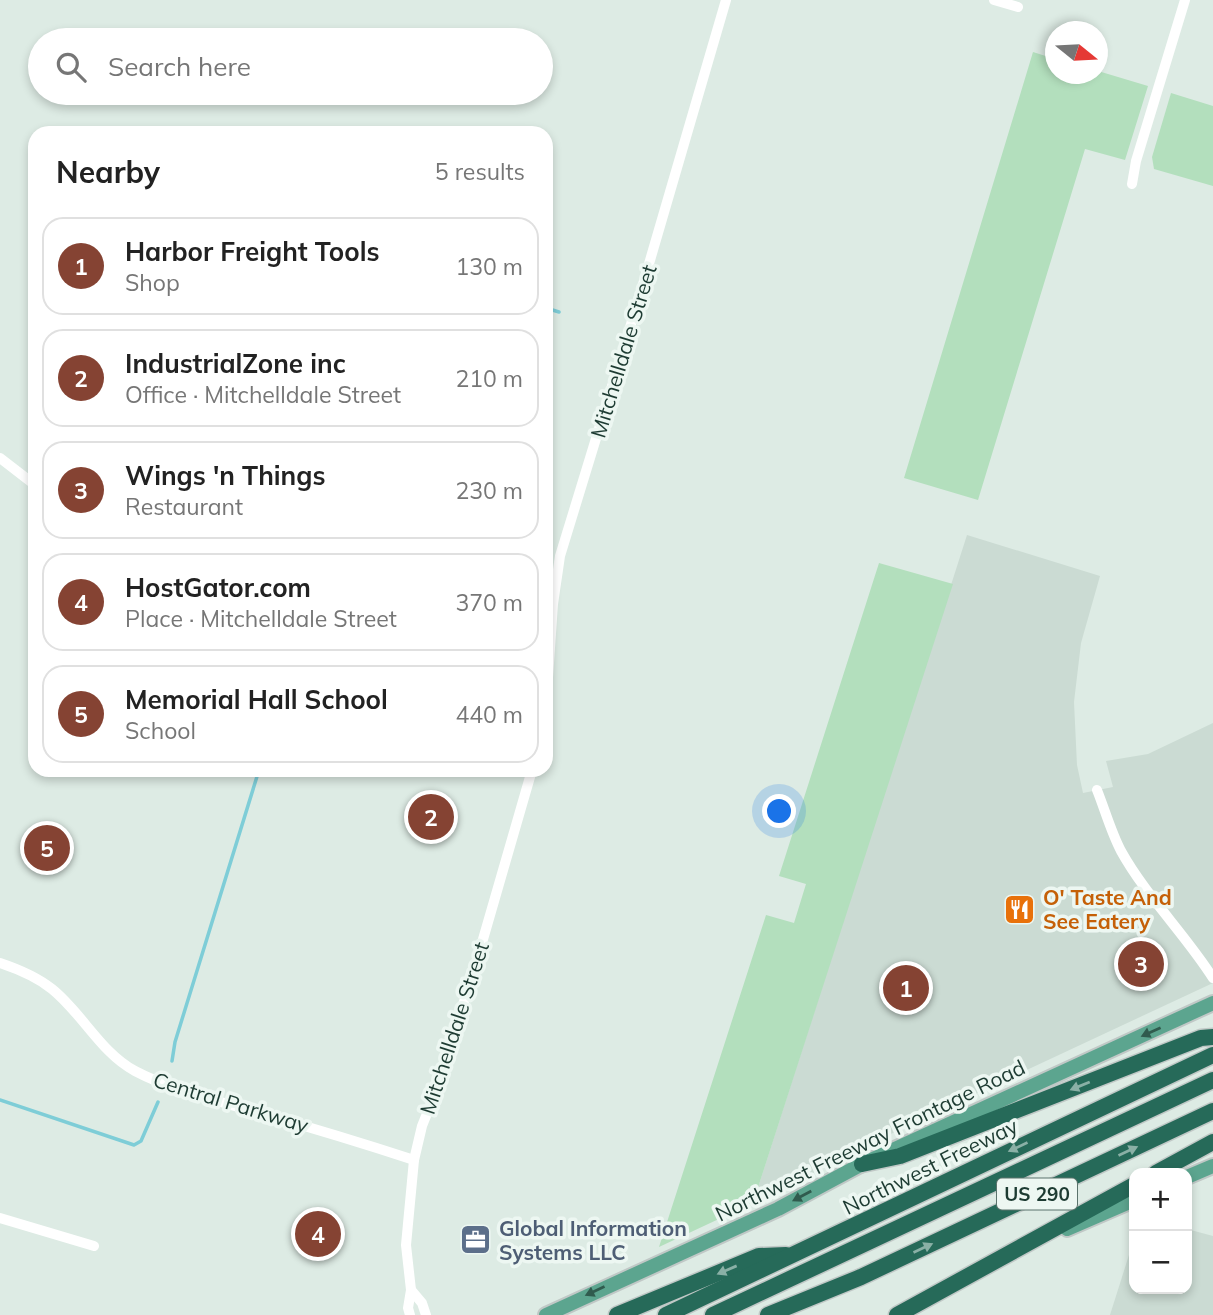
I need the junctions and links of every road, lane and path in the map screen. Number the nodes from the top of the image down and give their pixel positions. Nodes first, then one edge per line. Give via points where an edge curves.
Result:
1 (726, 0) edge
2 (994, 0) edge
3 (1185, 0) edge
4 (1018, 7) dead end
5 (1132, 184) dead end
6 (0, 458) edge
7 (28, 480) edge
8 (553, 604) edge
9 (530, 777) edge
10 (1097, 790) dead end
11 (0, 963) edge
12 (1213, 978) edge
13 (1213, 1003) edge
14 (1213, 1037) edge
15 (1213, 1055) edge
16 (1213, 1080) edge
17 (1213, 1111) edge
18 (1213, 1142) edge
19 (414, 1160) junction
20 (862, 1164) junction
21 (1213, 1166) edge
22 (1165, 1168) edge
23 (1192, 1175) edge
24 (1129, 1188) edge
25 (1129, 1202) edge
26 (0, 1218) edge
27 (94, 1246) dead end
28 (792, 1255) junction
29 (861, 1277) junction
30 (411, 1290) junction
31 (411, 1315) edge
32 (426, 1315) edge
33 (546, 1315) edge
34 (617, 1315) edge
35 (666, 1315) edge
36 (713, 1315) edge
37 (768, 1315) edge
38 (798, 1315) edge
39 (897, 1315) edge

1 - 8 street, Mitchelldale Street via 560,556
2 - 4 street
3 - 5 street
6 - 7 street
9 - 19 street, Mitchelldale Street
10 - 12 street via 1121,850
11 - 19 street, Central Parkway via 53,990 136,1072 181,1090
13 -> 20 main road, Northwest Freeway Frontage Road
14 -> 20 highway via 900,1156
15 -> 28 highway, Northwest Freeway / US 290
16 - 36 highway
29 -> 17 highway, US 290
18 - 22 highway
19 - 30 street, Mitchelldale Street via 405,1245
20 -> 33 main road, Northwest Freeway Frontage Road via 778,1209
21 - 23 main road
24 - 39 highway
25 - 39 main road
26 - 27 street
28 -> 34 highway via 759,1256
28 - 35 highway, Northwest Freeway / US 290
29 - 37 highway, US 290
29 - 38 highway
30 - 31 street, Mitchelldale Street
30 - 32 street, Mitchelldale Street

